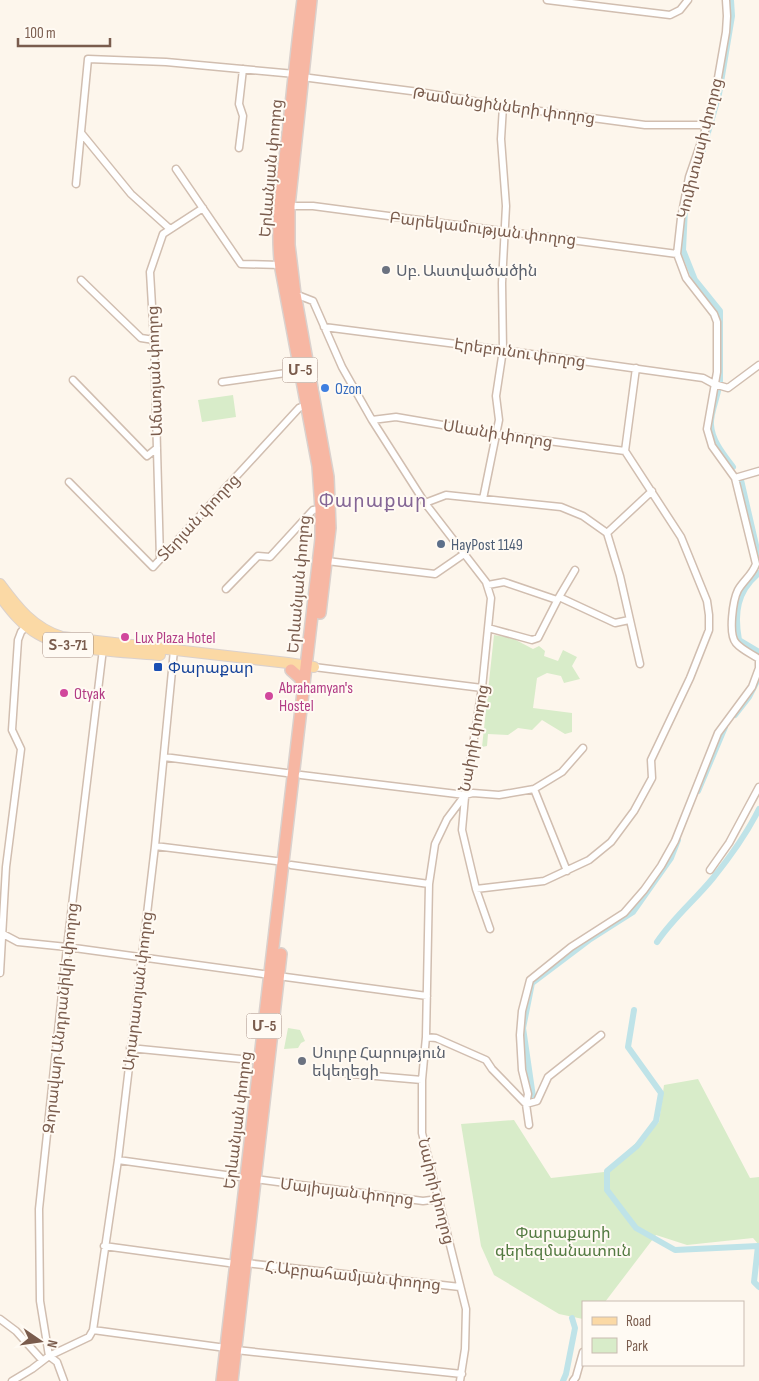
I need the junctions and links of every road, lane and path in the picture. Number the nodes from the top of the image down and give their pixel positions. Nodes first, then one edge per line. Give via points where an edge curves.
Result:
1 (303, 0) edge
2 (311, 0) edge
3 (547, 0) edge
4 (688, 0) edge
5 (726, 0) edge
6 (244, 69) junction
7 (298, 75) junction
8 (502, 106) junction
9 (707, 125) junction
10 (82, 134) junction
11 (239, 148) dead end
12 (176, 169) dead end
13 (76, 184) dead end
14 (289, 206) junction
15 (203, 208) junction
16 (170, 229) junction
17 (505, 231) junction
18 (677, 254) junction
19 (281, 265) junction
20 (81, 280) dead end
21 (295, 294) junction
22 (324, 327) junction
23 (154, 340) junction
24 (503, 350) junction
25 (759, 365) edge
26 (636, 368) junction
27 (300, 371) junction
28 (73, 380) dead end
29 (222, 382) dead end
30 (714, 384) junction
31 (306, 405) junction
32 (372, 420) junction
33 (496, 434) junction
34 (157, 448) junction
35 (625, 451) junction
36 (759, 471) edge
37 (735, 478) junction
38 (69, 482) dead end
39 (652, 491) junction
40 (483, 499) junction
41 (425, 503) junction
42 (321, 509) junction
43 (607, 533) junction
44 (464, 554) junction
45 (160, 559) junction
46 (327, 560) junction
47 (575, 570) dead end
48 (0, 584) edge
49 (488, 585) junction
50 (226, 589) dead end
51 (0, 596) edge
52 (558, 599) junction
53 (629, 620) junction
54 (26, 626) junction
55 (488, 628) junction
56 (103, 649) junction
57 (173, 653) junction
58 (640, 664) dead end
59 (312, 669) junction
60 (290, 670) junction
61 (482, 688) junction
62 (304, 690) junction
63 (583, 748) dead end
64 (164, 757) junction
65 (298, 774) junction
66 (759, 786) edge
67 (534, 789) junction
68 (465, 795) junction
69 (155, 846) junction
70 (287, 863) junction
71 (710, 870) dead end
72 (567, 871) junction
73 (429, 884) junction
74 (476, 889) junction
75 (490, 929) dead end
76 (2, 933) edge
77 (67, 946) junction
78 (141, 957) junction
79 (0, 973) edge
80 (274, 976) junction
81 (427, 996) junction
82 (601, 1035) dead end
83 (426, 1037) junction
84 (130, 1048) junction
85 (260, 1061) junction
86 (329, 1072) dead end
87 (422, 1080) junction
88 (526, 1104) junction
89 (529, 1126) dead end
90 (118, 1160) junction
91 (251, 1178) junction
92 (439, 1199) junction
93 (104, 1246) junction
94 (241, 1264) junction
95 (460, 1287) junction
96 (0, 1320) edge
97 (93, 1330) junction
98 (231, 1349) junction
99 (582, 1356) edge
100 (46, 1358) junction
101 (461, 1378) edge
102 (12, 1381) edge
103 (64, 1381) edge
104 (222, 1381) edge
105 (232, 1381) edge
106 (573, 1381) edge

1 - 7 highway, Երևանյան փողոց / Մ-5
2 - 7 highway, Երևանյան փողոց / Մ-5
3 - 4 street via 670,15 680,10
5 - 9 street, Կոմիտասի փողոց via 726,32
6 - 7 street, Թամանցինների փողոց
6 - 10 street, Թամանցինների փողոց via 88,59
6 - 11 street via 239,104 243,116
7 - 8 street, Թամանցինների փողոց
7 - 14 highway, Երևանյան փողոց / Մ-5
7 - 19 highway, Երևանյան փողոց / Մ-5 via 280,212
8 - 9 street, Թամանցինների փողոց via 645,125
8 - 17 street via 500,139 506,189
9 - 18 street, Կոմիտասի փողոց via 689,177
10 - 13 street
10 - 16 street via 131,194
12 - 15 street
14 - 17 street, Բարեկամության փողոց via 313,206
14 - 21 highway, Երևանյան փողոց / Մ-5 via 289,245
15 - 16 street, Աճառյան փողոց
15 - 19 street via 241,264
16 - 23 street, Աճառյան փողոց via 162,234 150,272
17 - 18 street, Բարեկամության փողոց
17 - 24 street
18 - 30 street, Կոմիտասի փողոց via 686,278 717,322
19 - 27 highway, Երևանյան փողոց / Մ-5
20 - 23 street via 141,338
21 - 22 street via 312,300
21 - 46 highway, Երևանյան փողոց / Մ-5 via 328,477 330,528
22 - 24 street, Էրեբունու փողոց
22 - 32 street
23 - 34 street, Աճառյան փողոց
24 - 26 street, Էրեբունու փողոց
24 - 33 street via 496,396 499,420
25 - 30 street via 728,388
26 - 30 street, Էրեբունու փողոց via 703,378
26 - 35 street
27 - 29 street
27 - 31 highway, Երևանյան փողոց / Մ-5
28 - 34 street via 147,456
30 - 37 street, Կոմիտասի փողոց via 707,429 712,446
31 - 42 highway, Երևանյան փողոց / Մ-5 via 318,466
31 - 45 street, Տերյան փողոց via 299,408
32 - 33 street, Սևանի փողոց via 396,417
32 - 41 street
33 - 35 street, Սևանի փողոց
33 - 40 street
34 - 45 street, Աճառյան փողոց
35 - 39 street
36 - 37 street
37 - 88 street, Կոմիտասի փողոց via 756,564 753,573 737,591 732,620 733,639 759,659 759,668 752,687 718,733 675,841 644,890 624,913 571,947 530,980 520,1035 522,1070 528,1094
38 - 45 street, Տերյան փողոց via 153,567
39 - 43 street
39 - 72 street via 681,537 707,601 708,630 690,678 651,760 652,778 634,811 611,842 589,860
40 - 41 street via 446,495
40 - 43 street via 561,507 584,516
41 - 44 street
42 - 50 street via 313,510 270,557 258,556
42 - 59 highway, Երևանյան փողոց / Մ-5
43 - 53 street
44 - 46 street via 435,574
44 - 49 street
46 - 59 highway, Երևանյան փողոց / Մ-5
47 - 52 street
48 - 57 main road, Տ-3-71 via 26,616 56,635
49 - 52 street via 504,582
49 - 55 street, Նաիրի փողոց via 491,598
51 - 54 main road, Տ-3-71
52 - 53 street via 615,624
52 - 55 street via 538,638 532,640
53 - 58 street
54 - 56 main road, Տ-3-71 via 58,643
54 - 76 street via 21,632 18,650 12,730 21,749 6,867
55 - 61 street, Նաիրի փողոց
56 - 57 main road, Տ-3-71
56 - 77 street, Զորավար Անդրանիկի փողոց
57 - 59 main road, Տ-3-71
57 - 60 main road, Տ-3-71
57 - 64 street, Արարատյան փողոց
59 - 60 main road, Տ-3-71
59 - 61 street
59 - 62 highway, Երևանյան փողոց / Մ-5
59 - 65 highway, Երևանյան փողոց / Մ-5
60 - 62 highway via 300,678
61 - 68 street, Նաիրի փողոց
62 - 65 highway, Երևանյան փողոց / Մ-5
63 - 67 street via 562,772
64 - 65 street
64 - 69 street, Արարատյան փողոց
65 - 68 street
65 - 70 highway, Երևանյան փողոց / Մ-5
66 - 71 street via 729,843
67 - 68 street via 499,795
67 - 72 street
68 - 73 street, Նաիրի փողոց via 447,819 435,844
68 - 74 street via 462,830
69 - 70 street
69 - 78 street, Արարատյան փողոց
70 - 73 street
70 - 80 highway, Երևանյան փողոց / Մ-5
72 - 74 street via 544,881
73 - 81 street, Նաիրի փողոց
74 - 75 street
76 - 77 street via 18,942
76 - 79 street
77 - 78 street
77 - 100 street, Զորավար Անդրանիկի փողոց via 39,1209 40,1301
78 - 80 street
78 - 84 street, Արարատյան փողոց
80 - 81 street
80 - 85 highway, Երևանյան փողոց / Մ-5
80 - 91 highway, Երևանյան փողոց / Մ-5
81 - 83 street, Նաիրի փողոց
82 - 88 street via 548,1077 536,1101
83 - 87 street, Նաիրի փողոց
83 - 88 street via 436,1038 486,1060
84 - 85 street
84 - 90 street, Արարատյան փողոց
85 - 91 highway, Երևանյան փողոց / Մ-5
86 - 87 street
87 - 92 street, Նաիրի փողոց via 422,1133
88 - 89 street, Կոմիտասի փողոց
90 - 91 street, Մայիսյան փողոց
90 - 93 street, Արարատյան փողոց
91 - 92 street, Մայիսյան փողոց via 423,1201
91 - 94 highway, Երևանյան փողոց / Մ-5
92 - 95 street, Նաիրի փողոց
93 - 94 street, Հ.Աբրահամյան փողոց
93 - 97 street, Արարատյան փողոց
94 - 95 street, Հ.Աբրահամյան փողոց
94 - 98 highway, Երևանյան փողոց / Մ-5
95 - 101 street, Նաիրի փողոց via 466,1309
96 - 100 street
97 - 98 street
97 - 100 street via 89,1337
98 - 101 street
98 - 104 highway, Երևանյան փողոց / Մ-5
98 - 105 highway, Երևանյան փողոց / Մ-5
99 - 106 street
100 - 102 street
100 - 103 street, Զորավար Անդրանիկի փողոց via 57,1362

